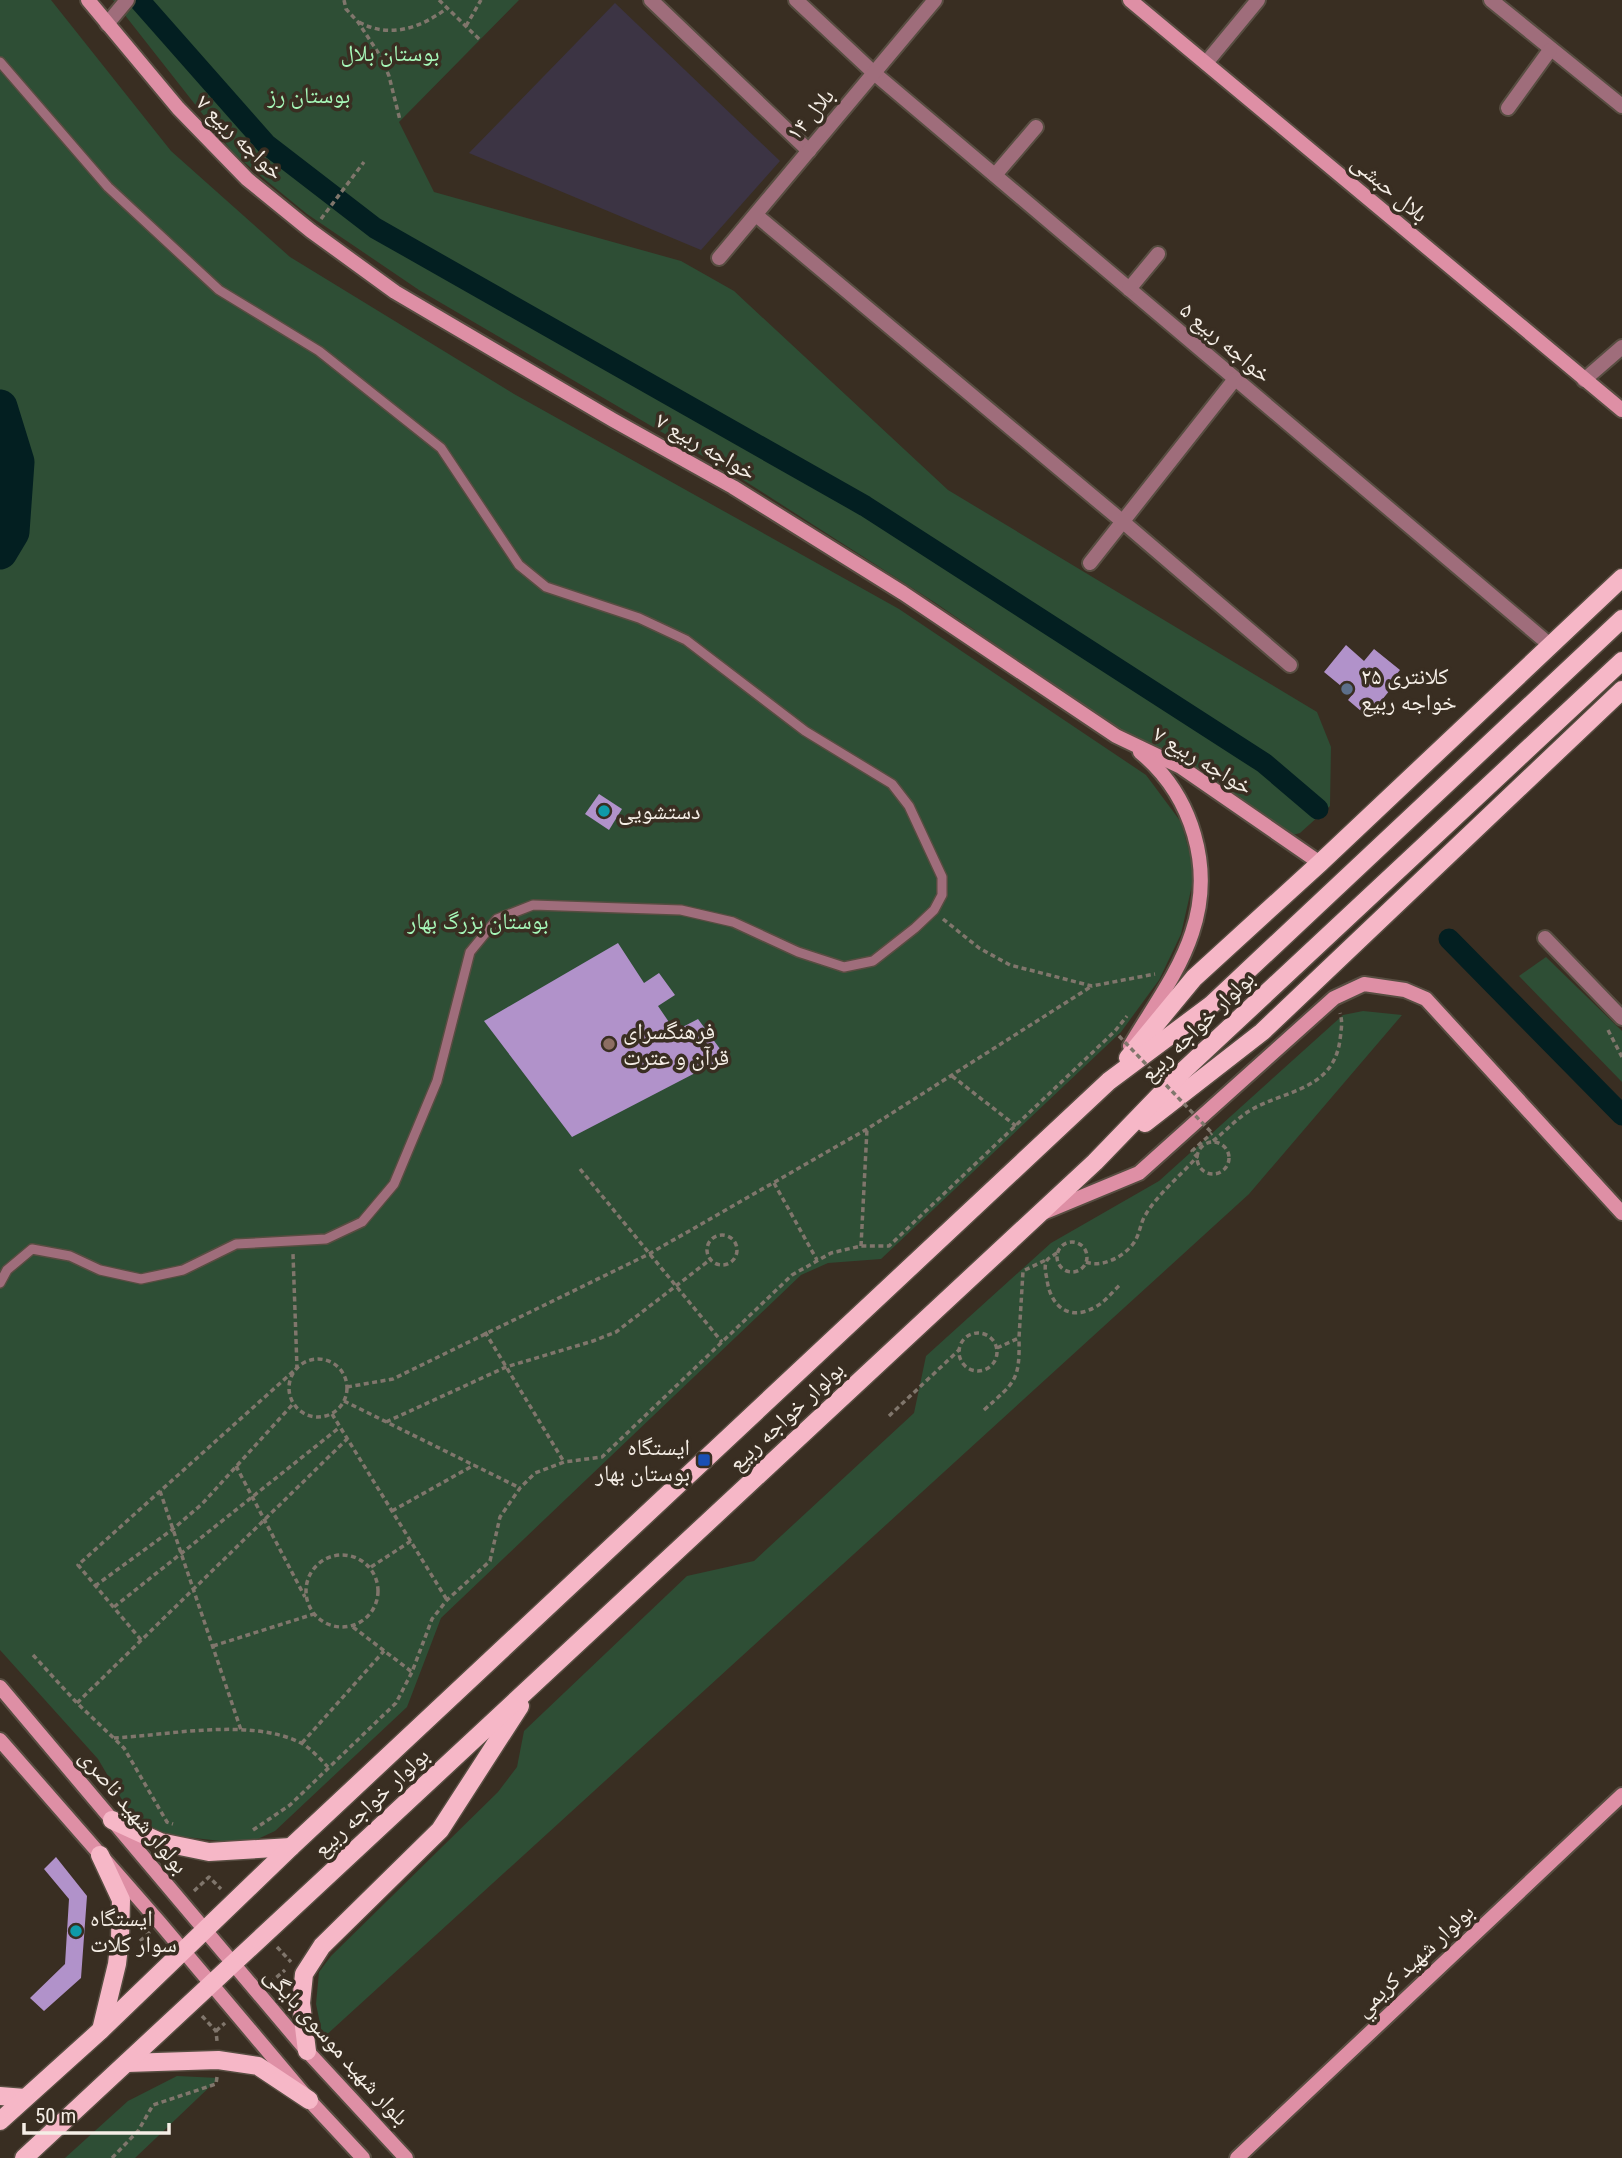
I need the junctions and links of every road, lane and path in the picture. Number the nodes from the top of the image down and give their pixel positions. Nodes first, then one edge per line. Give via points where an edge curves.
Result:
1 (88, 0) edge
2 (344, 0) edge
3 (439, 0) edge
4 (481, 0) edge
5 (651, 0) edge
6 (796, 0) edge
7 (935, 0) edge
8 (1130, 0) edge
9 (1258, 0) edge
10 (1491, 0) edge
11 (123, 5) edge
12 (447, 8) junction
13 (358, 22) junction
14 (107, 24) junction
15 (466, 26) junction
16 (480, 40) dead end
17 (1550, 50) junction
18 (0, 62) edge
19 (1206, 63) junction
20 (874, 73) junction
21 (1622, 106) edge
22 (1508, 108) dead end
23 (400, 120) dead end
24 (1036, 127) dead end
25 (809, 151) junction
26 (364, 162) dead end
27 (995, 175) junction
28 (328, 209) dead end
29 (756, 215) junction
30 (1158, 254) dead end
31 (719, 258) dead end
32 (1129, 289) junction
33 (1622, 347) edge
34 (1235, 379) junction
35 (1584, 380) junction
36 (1622, 410) edge
37 (1122, 521) junction
38 (1090, 563) dead end
39 (1622, 578) edge
40 (1622, 619) edge
41 (1550, 645) junction
42 (1622, 661) edge
43 (1290, 665) dead end
44 (1619, 699) edge
45 (1116, 736) junction
46 (1320, 863) junction
47 (934, 910) junction
48 (1545, 938) dead end
49 (1174, 971) junction
50 (1154, 974) junction
51 (1148, 985) dead end
52 (1092, 986) junction
53 (1334, 998) junction
54 (1128, 1014) dead end
55 (1622, 1018) edge
56 (1119, 1036) dead end
57 (952, 1076) junction
58 (1109, 1082) junction
59 (1016, 1126) junction
60 (867, 1129) junction
61 (1213, 1141) junction
62 (1197, 1157) junction
63 (1095, 1162) junction
64 (580, 1169) dead end
65 (774, 1183) junction
66 (1622, 1213) edge
67 (1037, 1216) junction
68 (292, 1241) junction
69 (861, 1246) junction
70 (1058, 1253) junction
71 (649, 1254) junction
72 (711, 1259) junction
73 (1048, 1259) junction
74 (817, 1260) junction
75 (1086, 1262) junction
76 (0, 1283) edge
77 (1121, 1284) dead end
78 (675, 1286) junction
79 (485, 1332) junction
80 (1019, 1338) junction
81 (722, 1342) junction
82 (997, 1348) junction
83 (960, 1349) junction
84 (506, 1367) junction
85 (297, 1368) junction
86 (347, 1387) junction
87 (344, 1401) junction
88 (293, 1404) junction
89 (984, 1410) dead end
90 (332, 1414) junction
91 (889, 1416) dead end
92 (386, 1422) junction
93 (340, 1427) junction
94 (348, 1439) junction
95 (564, 1462) junction
96 (474, 1465) junction
97 (236, 1466) junction
98 (520, 1488) junction
99 (160, 1492) junction
100 (252, 1497) junction
101 (392, 1511) junction
102 (264, 1520) junction
103 (173, 1529) junction
104 (411, 1541) junction
105 (181, 1553) junction
106 (370, 1567) junction
107 (95, 1586) junction
108 (193, 1589) junction
109 (447, 1600) junction
110 (309, 1605) junction
111 (114, 1607) junction
112 (314, 1614) junction
113 (352, 1626) junction
114 (141, 1640) junction
115 (213, 1646) junction
116 (384, 1651) junction
117 (33, 1655) dead end
118 (412, 1672) junction
119 (535, 1683) junction
120 (0, 1687) edge
121 (77, 1703) junction
122 (241, 1730) junction
123 (114, 1738) junction
124 (0, 1740) edge
125 (302, 1743) junction
126 (329, 1768) junction
127 (1622, 1795) edge
128 (112, 1821) junction
129 (181, 1828) dead end
130 (244, 1831) dead end
131 (291, 1847) junction
132 (100, 1855) junction
133 (205, 1929) junction
134 (183, 1951) junction
135 (233, 1964) junction
136 (211, 1985) junction
137 (101, 2030) junction
138 (307, 2051) junction
139 (218, 2060) junction
140 (127, 2063) junction
141 (0, 2096) edge
142 (25, 2098) junction
143 (309, 2100) junction
144 (0, 2121) edge
145 (24, 2158) edge
146 (112, 2158) edge
147 (363, 2158) edge
148 (407, 2158) edge
149 (1237, 2158) edge

1 - 14 street, خواجه ربیع ۷
2 - 13 path
3 - 12 path
4 - 15 path
5 - 25 street
6 - 20 street, خواجه ربیع ۵
7 - 20 street, بلال ۱۴
8 - 19 street, بلال حبشی
9 - 19 street
10 - 17 street
11 - 14 street
12 - 13 path via 431,21 405,29 372,29
12 - 15 path
13 - 23 path via 381,57
14 - 45 street, خواجه ربیع ۷ via 178,108 247,179 395,292 756,501
15 - 16 path
17 - 21 street
17 - 22 street
18 - 47 lane via 108,187 219,290 319,351 441,448 519,565 546,587 639,618 686,640 805,731 892,784 909,806 942,877 942,895
19 - 35 street, بلال حبشی
20 - 25 street, بلال ۱۴
20 - 27 street, خواجه ربیع ۵
24 - 27 street
25 - 29 street, بلال ۱۴
26 - 28 path
27 - 32 street, خواجه ربیع ۵
29 - 31 street, بلال ۱۴
29 - 37 street
30 - 32 street
32 - 34 street, خواجه ربیع ۵
33 - 35 street
34 - 37 street
34 - 41 street, خواجه ربیع ۵
35 - 36 street, بلال حبشی
37 - 38 street
37 - 43 street
39 - 41 main road
40 - 58 main road, بولوار خواجه ربیع via 1211,1005
41 - 46 main road
42 - 63 main road, بولوار خواجه ربیع via 1182,1072
44 - 63 main road via 1262,1032
45 - 46 street, خواجه ربیع ۷ via 1181,767
45 - 49 street via 1164,776 1194,831 1201,893 1192,933
46 - 58 main road via 1194,978
47 - 52 path via 979,948 1010,965
47 - 68 lane via 873,961 844,967 799,953 733,922 681,910 533,905 497,919 470,952 437,1081 394,1184 362,1223 327,1239
48 - 55 street
49 - 50 path
49 - 58 street
50 - 51 path
50 - 52 path
52 - 57 path
53 - 61 path via 1342,1019 1341,1032 1339,1050 1328,1068 1305,1088 1249,1111
53 - 66 street via 1364,984 1405,990 1426,999
53 - 67 street via 1139,1172
54 - 59 path
56 - 62 path, bridge via 1212,1133 1192,1152
57 - 59 path
57 - 60 path
58 - 131 main road, بولوار خواجه ربیع
59 - 69 path via 889,1246
60 - 65 path
60 - 69 path
61 - 62 path via 1202,1146
61 - 62 path via 1228,1152 1224,1170 1206,1172
62 - 75 path via 1145,1214 1135,1243 1122,1255 1094,1265
63 - 67 main road, بولوار خواجه ربیع
64 - 71 path
65 - 71 path
65 - 74 path
67 - 119 main road, بولوار خواجه ربیع
68 - 76 lane via 236,1244 183,1270 141,1279 32,1249 7,1270
68 - 85 path
69 - 74 path
70 - 73 path
70 - 75 path via 1059,1266 1070,1272
70 - 75 path via 1073,1242 1084,1249
71 - 78 path
71 - 79 path
72 - 72 path via 722,1265 734,1259 734,1240 722,1235 710,1240
72 - 78 path
73 - 77 path via 1048,1290 1065,1311 1078,1314 1098,1306
73 - 80 path via 1023,1271
74 - 81 path via 792,1275
78 - 81 path
78 - 84 path via 616,1332
79 - 84 path
79 - 86 path via 394,1379
80 - 82 path
80 - 89 path via 1017,1377
81 - 95 path via 602,1458
82 - 83 path via 988,1336 974,1334 967,1336
82 - 83 path via 995,1362 983,1371 968,1368
83 - 91 path
84 - 92 path
84 - 95 path
85 - 86 path via 324,1359 340,1369
85 - 88 path via 289,1386
85 - 99 path
86 - 87 path
87 - 90 path
87 - 92 path
88 - 90 path via 308,1416
88 - 97 path
90 - 93 path
92 - 96 path
93 - 94 path
93 - 100 path
94 - 101 path
94 - 102 path
95 - 98 path via 535,1473
96 - 98 path
96 - 101 path
97 - 100 path
97 - 103 path
98 - 109 path via 500,1517 490,1560
99 - 103 path
99 - 107 path via 78,1565
100 - 102 path
100 - 105 path
101 - 104 path
102 - 108 path
102 - 110 path
103 - 105 path
103 - 107 path
104 - 106 path
104 - 109 path
105 - 108 path
105 - 111 path
106 - 110 path via 353,1556 333,1555 323,1560 309,1575
106 - 113 path via 379,1587 376,1607
107 - 111 path
108 - 114 path
108 - 115 path
109 - 118 path via 432,1619
110 - 112 path
111 - 114 path
112 - 113 path via 331,1626
112 - 115 path
113 - 116 path
114 - 121 path
115 - 122 path
116 - 118 path
116 - 125 path
117 - 121 path
118 - 126 path via 396,1703
119 - 135 main road, بولوار خواجه ربیع
119 - 138 main road via 440,1830 322,1946 304,1974 301,2003
120 - 128 street, بولوار شهید ناصری
121 - 123 path
122 - 123 path
122 - 125 path
123 - 129 path via 167,1822
124 - 132 street
125 - 126 path
126 - 130 path via 290,1805 255,1829
127 - 149 street, بولوار شهيد كريمي
128 - 131 main road via 160,1842 209,1852
128 - 133 street, بولوار شهید ناصری
131 - 133 main road, بولوار خواجه ربیع
132 - 134 street
132 - 137 main road via 121,1900 117,1964
133 - 134 main road, بولوار خواجه ربیع
133 - 135 street, بولوار شهید ناصری
134 - 136 street
134 - 137 main road, بولوار خواجه ربیع
135 - 136 main road, بولوار خواجه ربیع
135 - 138 street, بلوار شهید موسوی بایگی
136 - 140 main road, بولوار خواجه ربیع
136 - 143 street
137 - 142 main road, بولوار خواجه ربیع
138 - 148 street, بلوار شهید موسوی بایگی
139 - 140 main road
139 - 143 main road via 258,2066
139 - 146 path via 216,2084 153,2105 138,2131
140 - 145 main road, بولوار خواجه ربیع
141 - 142 main road
142 - 144 main road, بولوار خواجه ربیع
143 - 147 street

